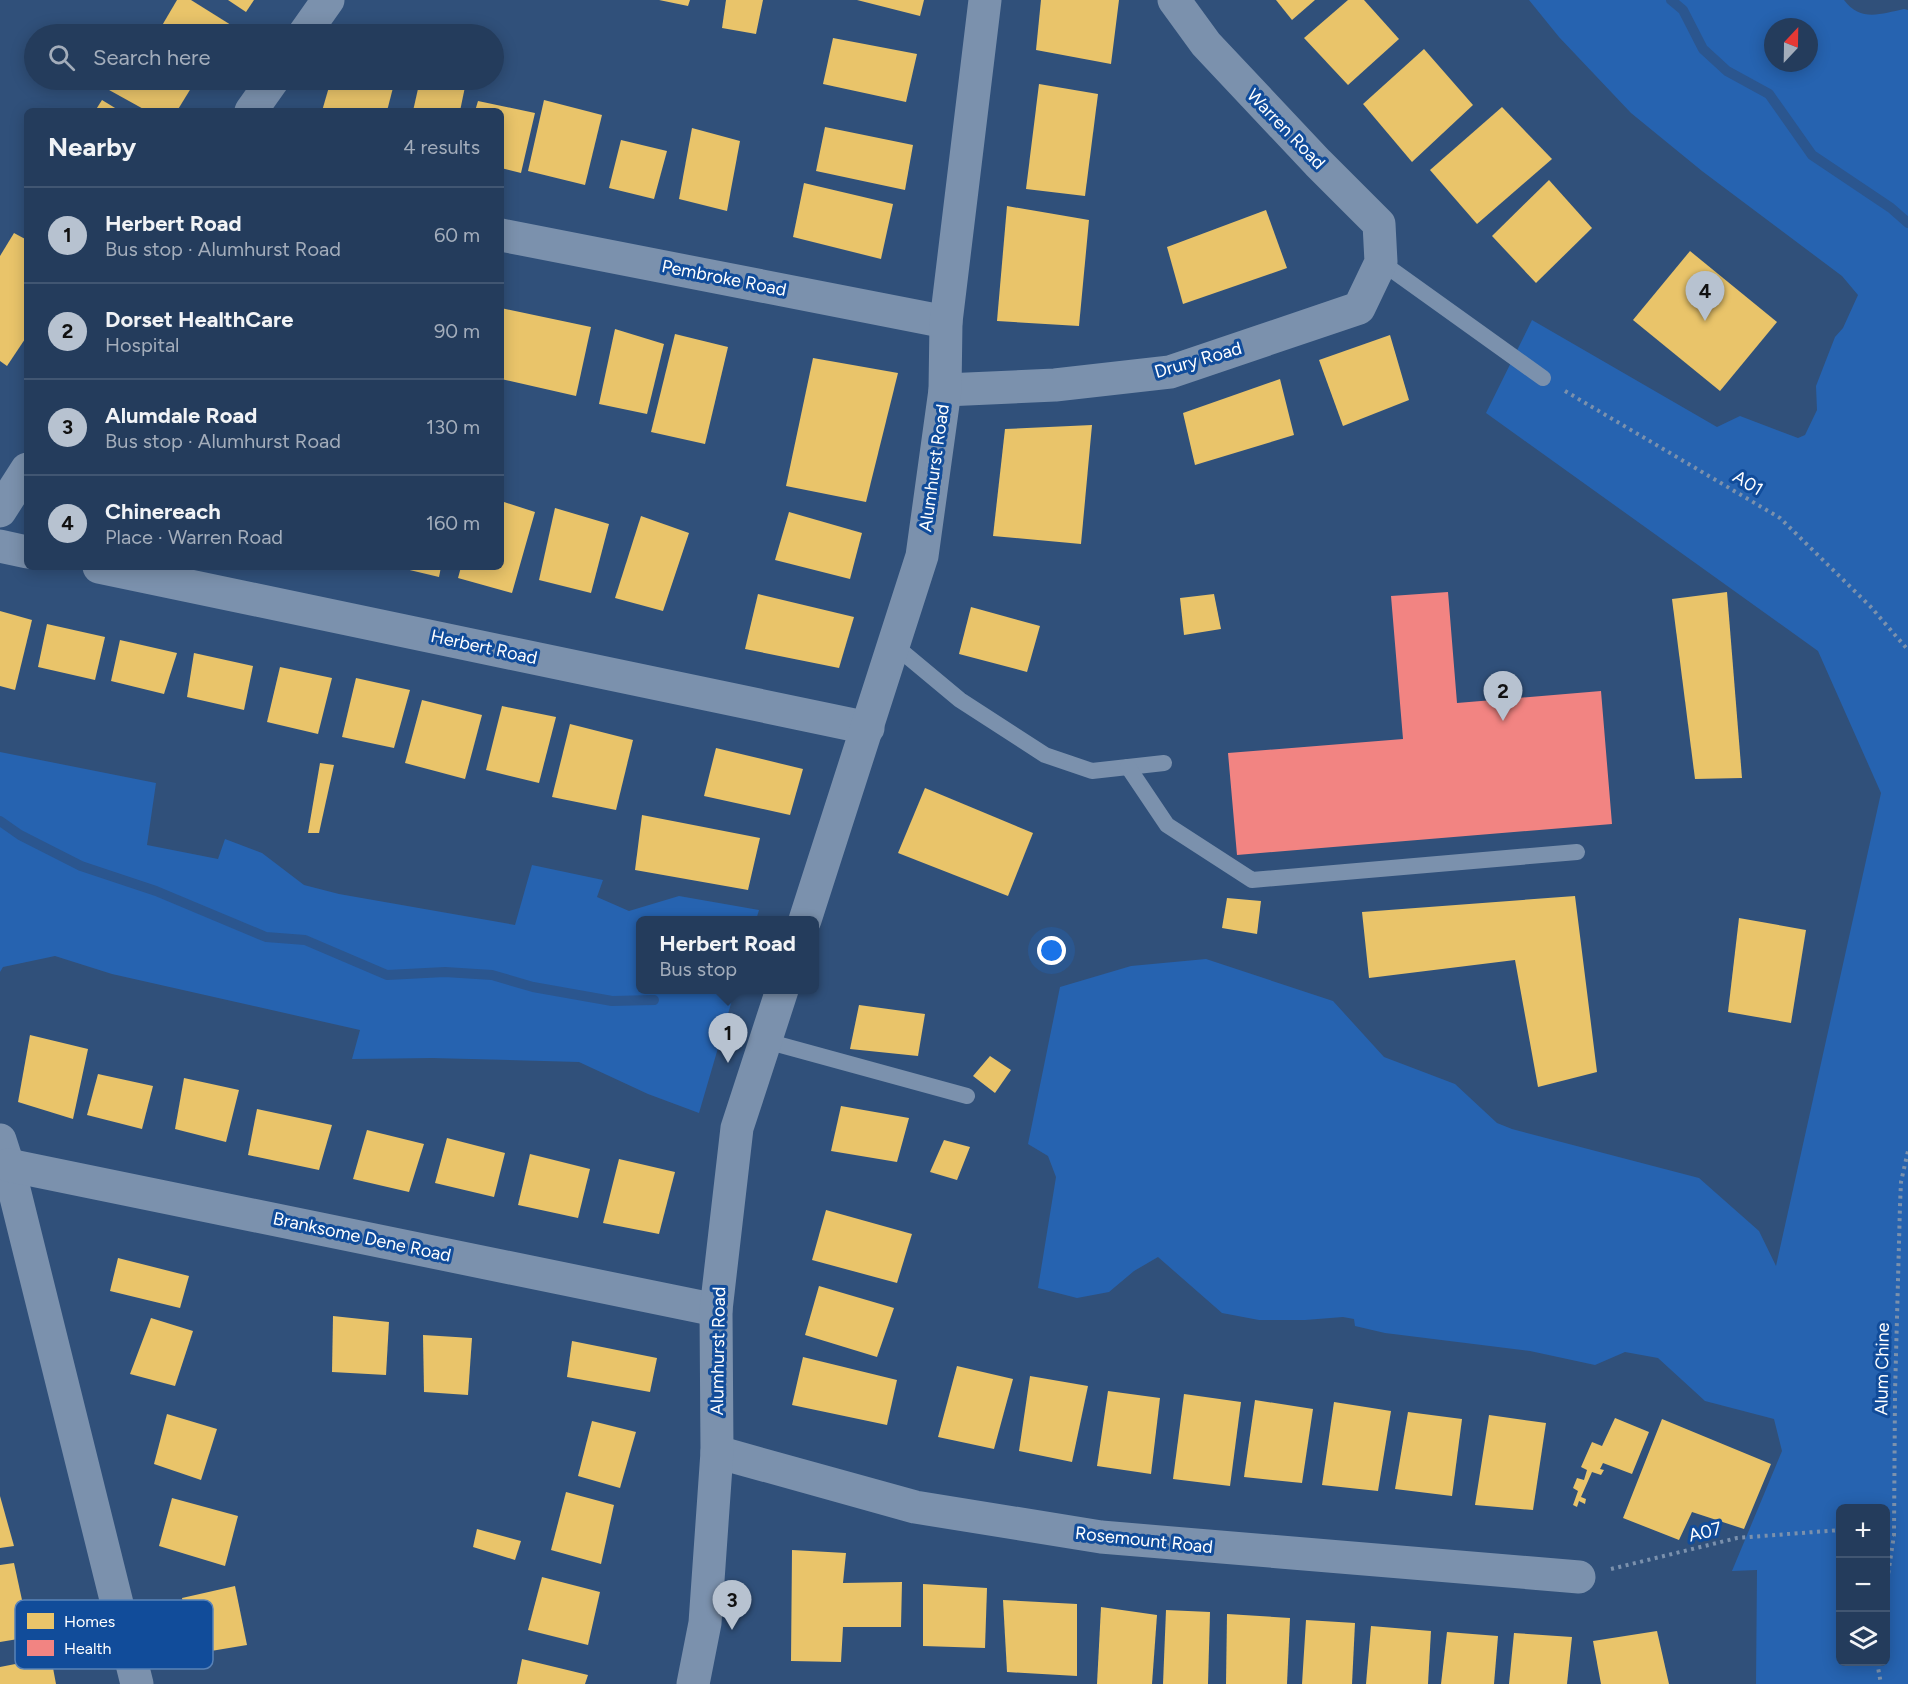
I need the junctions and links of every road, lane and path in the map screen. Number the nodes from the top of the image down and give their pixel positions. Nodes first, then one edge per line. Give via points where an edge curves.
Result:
1 (328, 0) edge
2 (985, 0) edge
3 (1174, 0) edge
4 (311, 24) edge
5 (266, 90) edge
6 (253, 108) edge
7 (504, 236) edge
8 (1381, 262) junction
9 (946, 322) junction
10 (1544, 378) joint
11 (945, 390) junction
12 (24, 474) edge
13 (0, 511) edge
14 (0, 546) edge
15 (24, 551) edge
16 (113, 570) edge
17 (894, 645) junction
18 (1908, 650) edge
19 (868, 728) junction
20 (1164, 763) dead end
21 (1128, 766) junction
22 (1577, 852) dead end
23 (807, 916) edge
24 (781, 994) edge
25 (766, 1041) junction
26 (967, 1096) dead end
27 (1908, 1151) edge
28 (4, 1152) edge
29 (716, 1310) junction
30 (717, 1452) junction
31 (1836, 1530) edge
32 (1890, 1534) edge
33 (1894, 1535) junction
34 (1890, 1562) edge
35 (1579, 1577) joint
36 (116, 1600) edge
37 (1878, 1666) edge
38 (133, 1669) edge
39 (137, 1684) edge
40 (693, 1684) edge
41 (1881, 1684) edge

1 - 4 street
2 - 9 street, Alumhurst Road
3 - 8 street, Warren Road via 1206,44 1379,224
5 - 6 street
7 - 9 street, Pembroke Road
8 - 10 lane
8 - 11 street, Drury Road via 1359,308 1170,372 1055,385
9 - 11 street, Alumhurst Road
10 - 18 path, A01 via 1780,518 1870,606
11 - 17 street, Alumhurst Road via 922,556
12 - 13 street
14 - 15 street
16 - 19 street, Herbert Road
17 - 19 street, Alumhurst Road
17 - 21 lane via 960,700 1045,755 1092,771
19 - 23 street, Alumhurst Road
20 - 21 lane
21 - 22 lane via 1167,825 1252,880
24 - 25 street, Alumhurst Road
25 - 26 lane
25 - 29 street, Alumhurst Road via 737,1128
27 - 33 path, Alum Chine via 1900,1204
28 - 29 street, Branksome Dene Road
28 - 36 street, Branksome Dene Road
29 - 30 street, Alumhurst Road
30 - 35 street, Rosemount Road via 915,1507 1101,1538
30 - 40 street, Alumhurst Road via 705,1623
31 - 35 path, A07 via 1737,1538
32 - 33 path
33 - 34 path, Alum Chine
37 - 41 path
38 - 39 street, Branksome Dene Road

